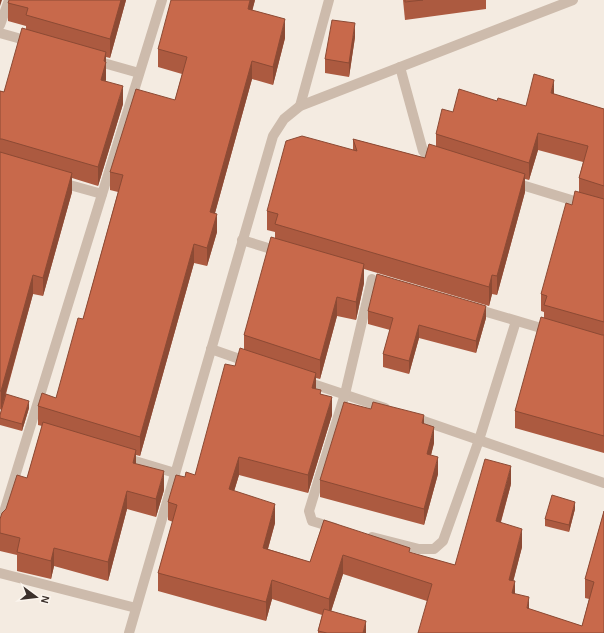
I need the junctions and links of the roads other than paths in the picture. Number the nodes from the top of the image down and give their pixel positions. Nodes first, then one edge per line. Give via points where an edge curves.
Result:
1 (9, 0) edge
2 (162, 0) edge
3 (329, 0) edge
4 (574, 0) edge
5 (0, 25) edge
6 (0, 33) edge
7 (44, 46) edge
8 (81, 56) edge
9 (400, 67) junction
10 (139, 73) junction
11 (300, 106) junction
12 (447, 162) edge
13 (500, 178) edge
14 (51, 179) edge
15 (102, 194) junction
16 (604, 210) edge
17 (242, 240) junction
18 (288, 254) edge
19 (372, 279) dead end
20 (463, 305) edge
21 (516, 321) junction
22 (560, 334) edge
23 (211, 349) junction
24 (263, 367) edge
25 (293, 377) edge
26 (345, 394) junction
27 (479, 440) junction
28 (116, 455) edge
29 (175, 473) junction
30 (604, 483) edge
31 (0, 525) edge
32 (345, 530) edge
33 (360, 534) edge
34 (0, 573) edge
35 (136, 608) junction
36 (129, 633) edge

1 - 5 street
2 - 10 street
3 - 11 street
4 - 9 street
6 - 7 street
8 - 10 street
9 - 11 street
9 - 12 street via 423,151
10 - 15 street
11 - 17 street via 284,119 273,136
13 - 16 street
14 - 15 street
15 - 31 street via 33,430
17 - 18 street
17 - 23 street
19 - 26 street
20 - 21 street
21 - 22 street
21 - 27 street
23 - 24 street
23 - 29 street
25 - 26 street
26 - 27 street
26 - 32 street via 308,511 312,521
27 - 30 street
27 - 33 street via 444,541 434,549 419,549
28 - 29 street
29 - 35 street
34 - 35 street
35 - 36 street

